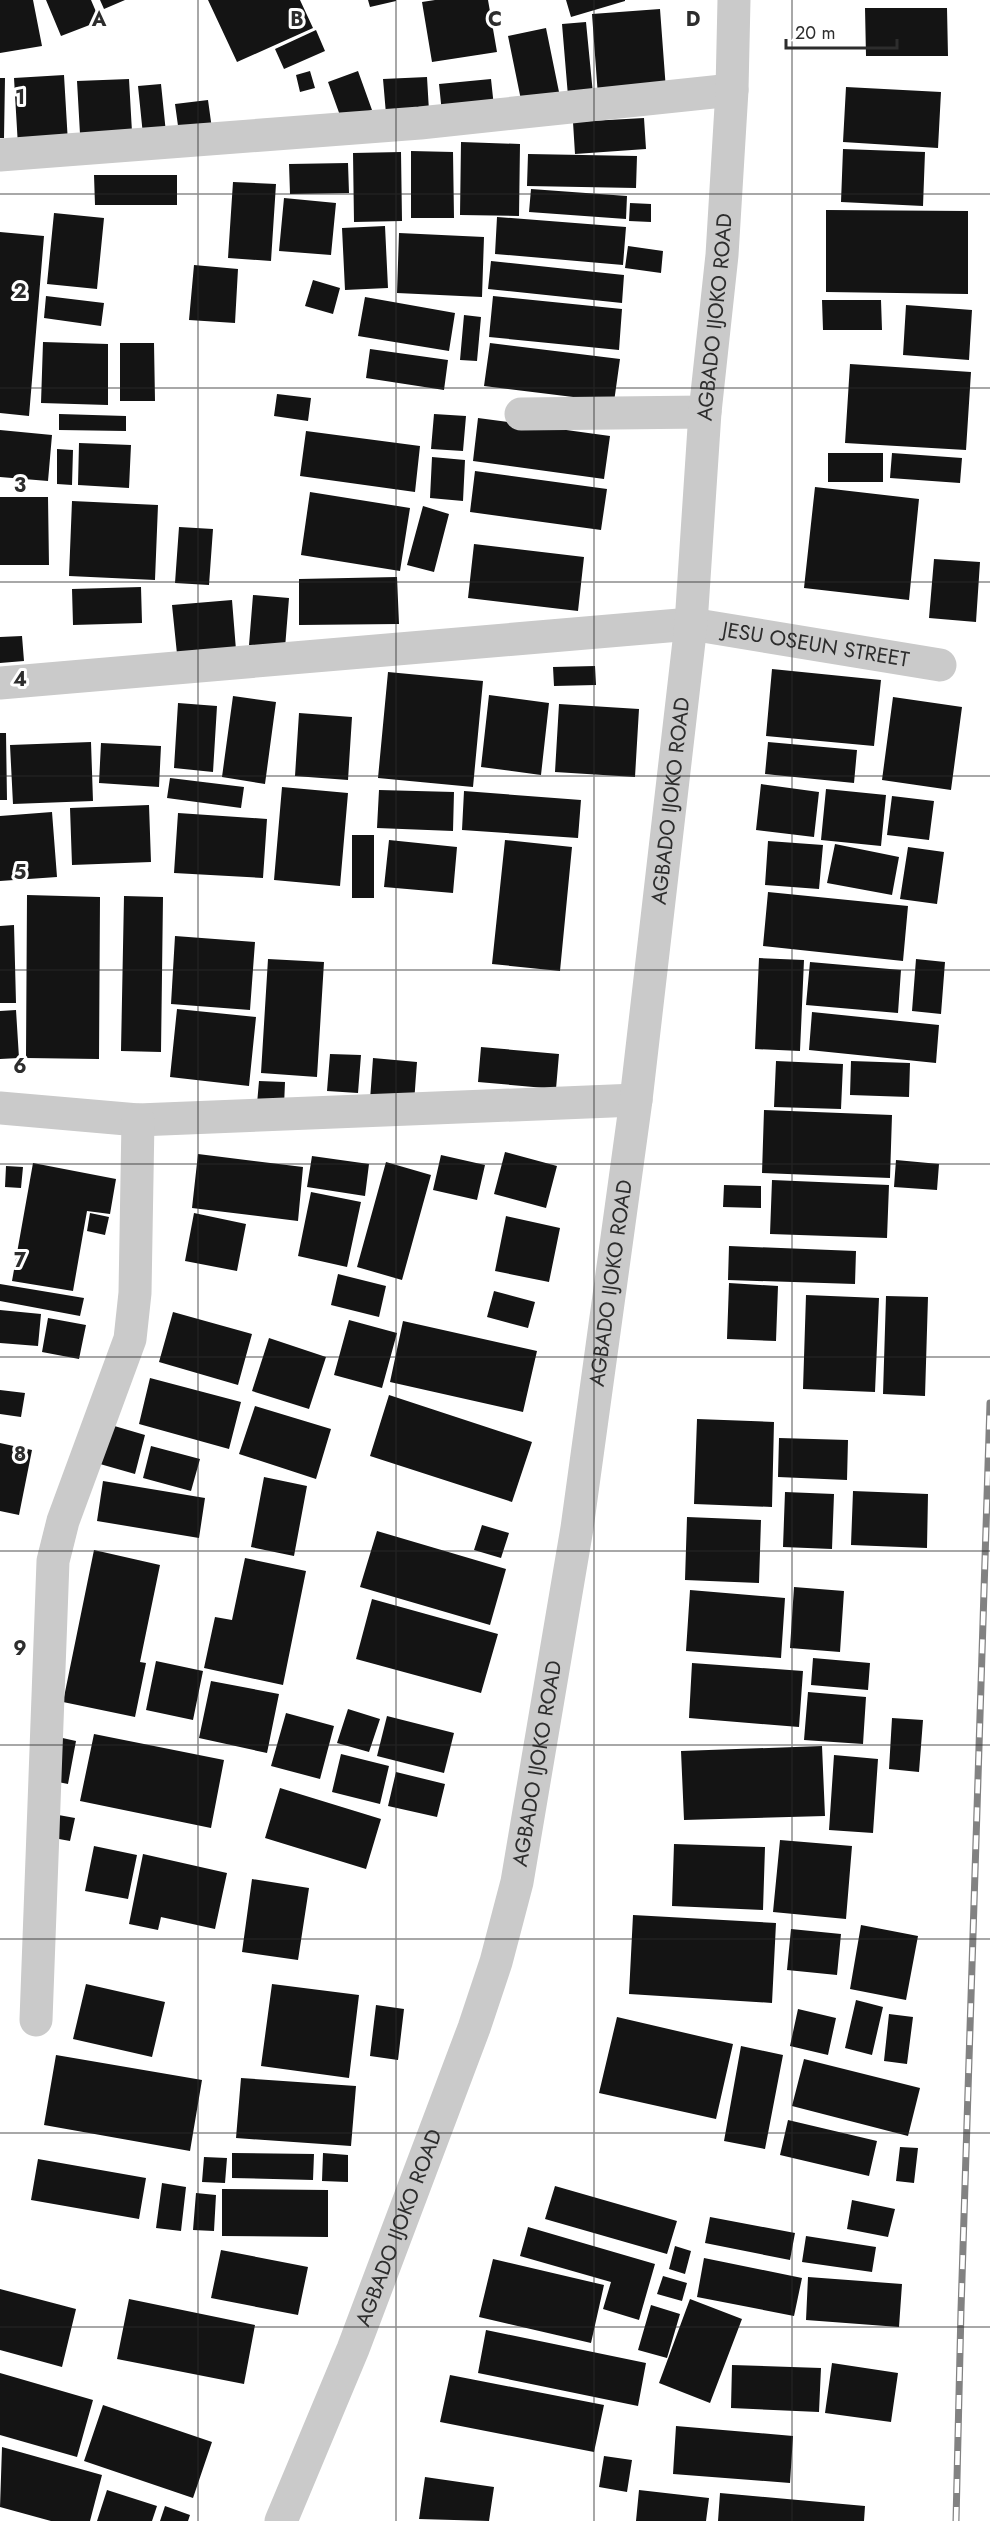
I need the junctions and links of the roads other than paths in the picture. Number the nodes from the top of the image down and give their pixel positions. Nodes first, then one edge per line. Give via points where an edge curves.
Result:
1 (734, 0) edge
2 (732, 90) junction
3 (0, 155) edge
4 (705, 412) junction
5 (521, 414) dead end
6 (691, 624) junction
7 (940, 665) dead end
8 (0, 683) edge
9 (636, 1100) junction
10 (0, 1108) edge
11 (138, 1120) junction
12 (36, 2020) dead end
13 (280, 2521) edge

1 - 2 street, AGBADO IJOKO ROAD
2 - 3 street via 420,123
2 - 4 street, AGBADO IJOKO ROAD via 722,255
4 - 5 street
4 - 6 street, AGBADO IJOKO ROAD
6 - 7 street, JESU OSEUN STREET
6 - 8 street, JESU OSEUN STREET
6 - 9 street, AGBADO IJOKO ROAD
9 - 11 street
9 - 13 street, AGBADO IJOKO ROAD via 577,1528 517,1882 474,2028 352,2349
10 - 11 street
11 - 12 street via 135,1293 130,1339 63,1521 53,1562

